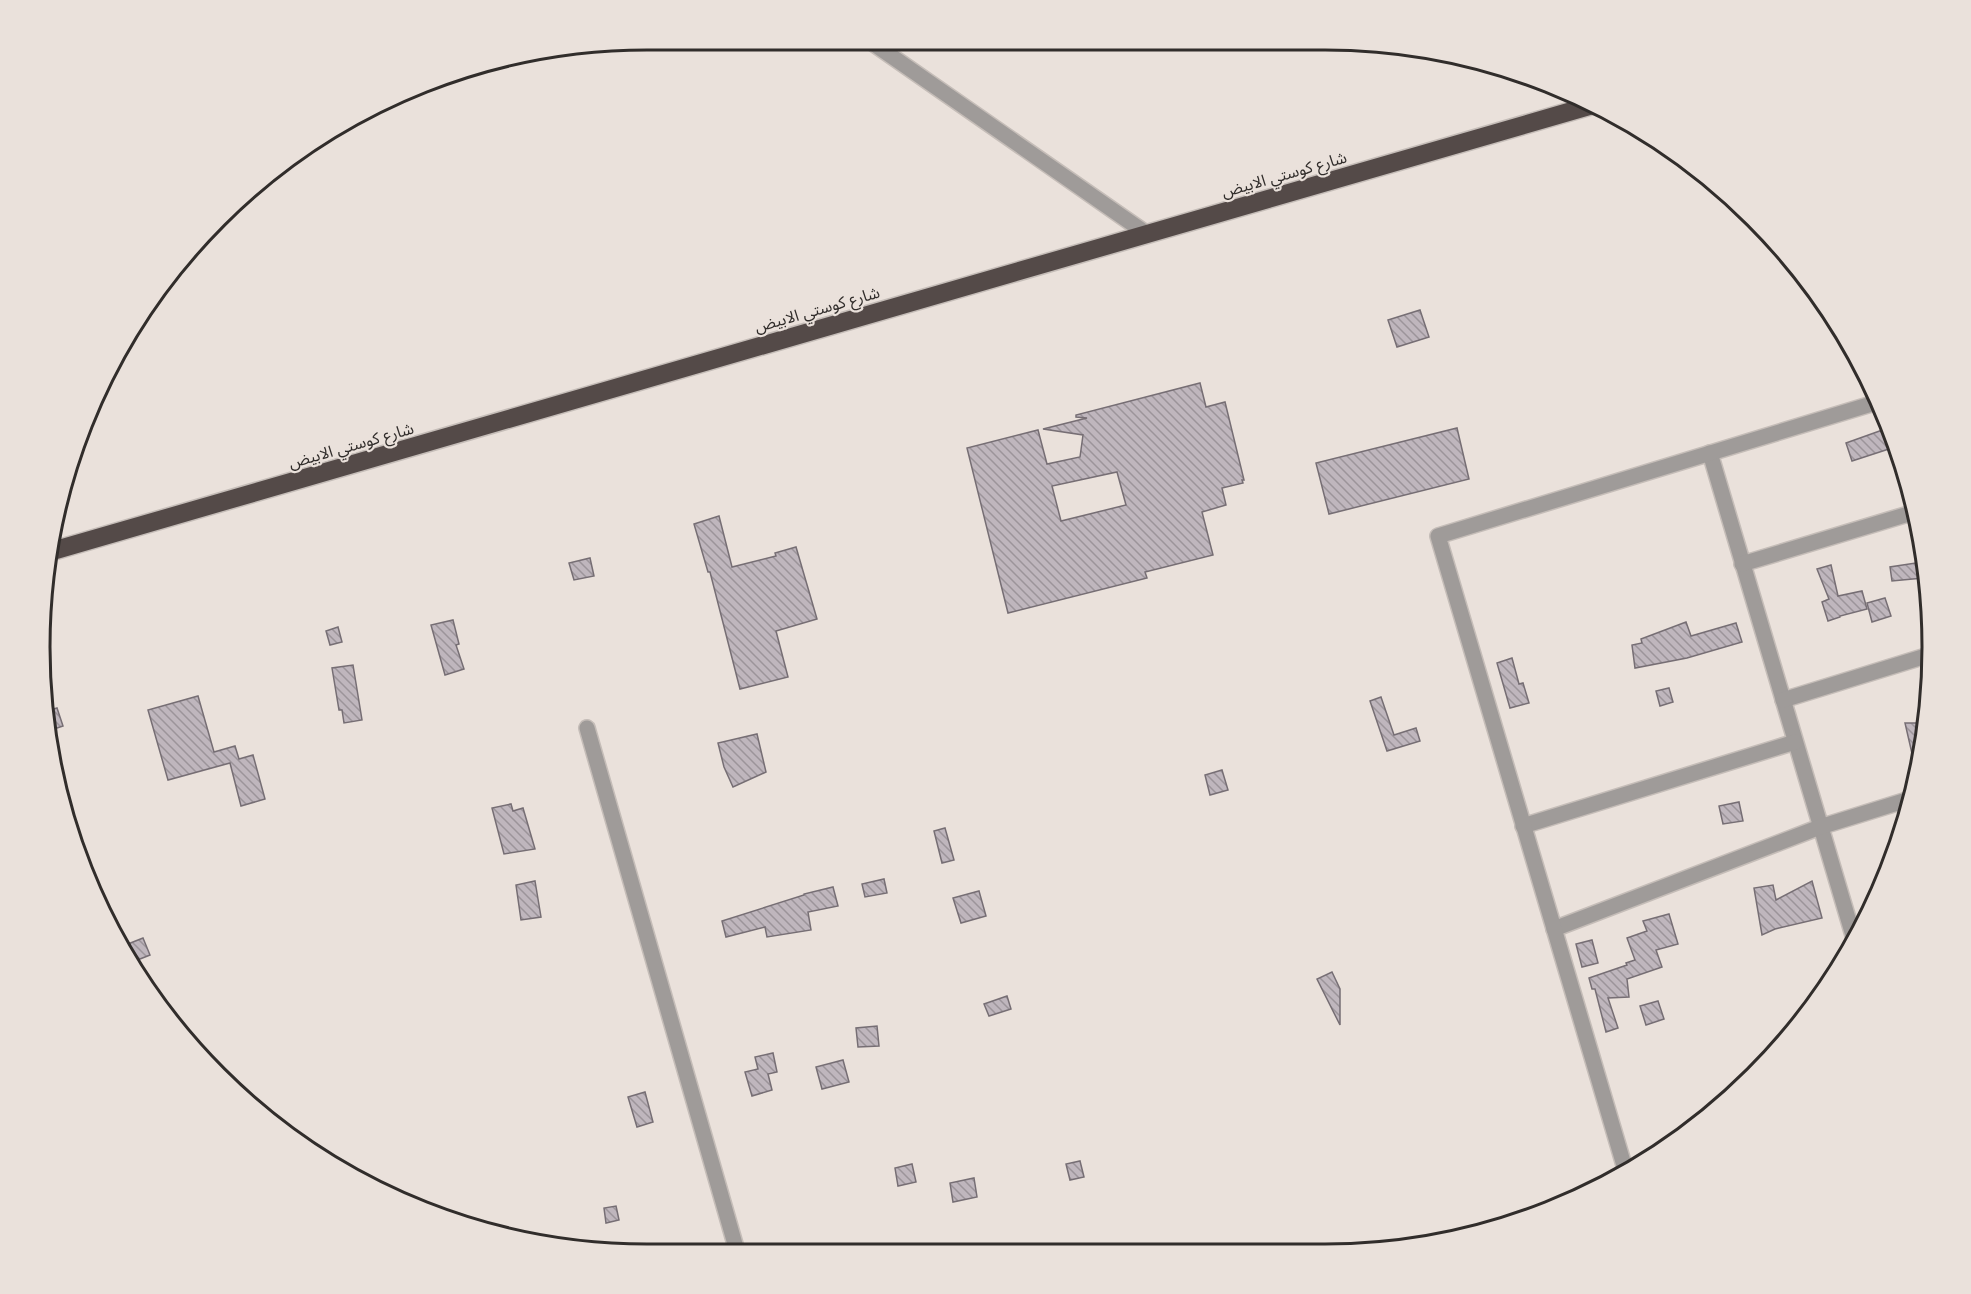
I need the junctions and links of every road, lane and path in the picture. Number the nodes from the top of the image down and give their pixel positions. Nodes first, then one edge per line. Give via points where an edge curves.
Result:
1 (881, 49) edge
2 (1582, 108) edge
3 (1147, 234) junction
4 (1870, 404) edge
5 (1710, 453) junction
6 (1906, 515) edge
7 (58, 549) edge
8 (1742, 564) junction
9 (1921, 657) edge
10 (1783, 700) junction
11 (586, 729) dead end
12 (1795, 742) junction
13 (1901, 802) edge
14 (1523, 826) junction
15 (1820, 827) junction
16 (1554, 929) junction
17 (1850, 929) edge
18 (1624, 1164) edge
19 (735, 1244) edge

1 - 3 street
2 - 3 highway, شارع كوستي الابيض
3 - 7 highway, شارع كوستي الابيض
4 - 5 street
5 - 8 street
5 - 14 street via 1438,536
6 - 8 street
8 - 10 street
9 - 10 street
10 - 12 street
11 - 19 street
12 - 14 street
12 - 15 street
13 - 15 street
14 - 16 street
15 - 16 street
15 - 17 street
16 - 18 street

